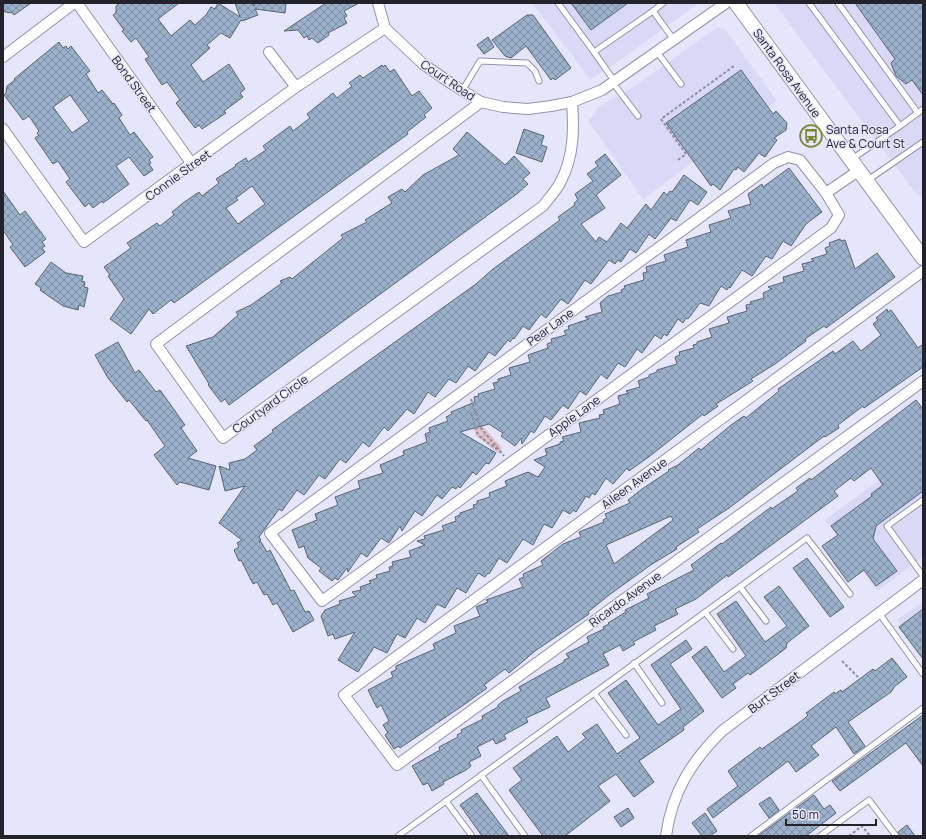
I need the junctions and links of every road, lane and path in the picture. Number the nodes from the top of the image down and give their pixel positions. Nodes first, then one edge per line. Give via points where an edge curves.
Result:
1 (75, 3) edge
2 (378, 3) edge
3 (558, 3) edge
4 (664, 3) edge
5 (726, 3) edge
6 (736, 3) edge
7 (809, 3) edge
8 (838, 3) edge
9 (653, 11) junction
10 (385, 28) junction
11 (674, 40) junction
12 (269, 52) dead end
13 (594, 52) junction
14 (657, 52) junction
15 (3, 56) edge
16 (734, 66) dead end
17 (539, 81) dead end
18 (614, 82) junction
19 (681, 84) dead end
20 (296, 87) junction
21 (462, 91) junction
22 (482, 102) junction
23 (572, 102) junction
24 (923, 109) edge
25 (918, 113) junction
26 (638, 116) dead end
27 (900, 126) junction
28 (3, 129) edge
29 (923, 142) edge
30 (678, 160) dead end
31 (192, 164) junction
32 (859, 170) junction
33 (826, 193) junction
34 (923, 258) edge
35 (923, 271) edge
36 (923, 381) edge
37 (465, 389) junction
38 (476, 411) junction
39 (923, 500) edge
40 (270, 533) joint
41 (923, 576) edge
42 (923, 580) edge
43 (740, 587) junction
44 (850, 594) dead end
45 (705, 612) junction
46 (879, 613) junction
47 (766, 622) dead end
48 (733, 649) dead end
49 (842, 661) dead end
50 (634, 663) junction
51 (923, 674) edge
52 (858, 677) dead end
53 (594, 693) junction
54 (344, 695) joint
55 (662, 703) dead end
56 (923, 708) edge
57 (626, 735) dead end
58 (481, 775) junction
59 (446, 801) junction
60 (398, 836) edge
61 (472, 836) edge
62 (525, 836) edge
63 (666, 836) edge
64 (751, 836) edge
65 (820, 836) edge
66 (849, 836) edge
67 (870, 836) edge
68 (896, 836) edge

1 - 15 street
1 - 31 street, Bond Street
2 - 10 street
3 - 13 lane
4 - 9 lane
5 - 11 street
6 - 32 main road, Santa Rosa Avenue
7 - 27 lane
8 - 25 lane
9 - 11 lane
9 - 13 lane
10 - 20 street, Connie Street
10 - 21 street, Court Road via 423,64
11 - 14 street
12 - 20 street
13 - 18 lane
14 - 18 street
14 - 19 lane
16 - 30 path via 661,119 686,154
17 - 21 lane via 535,71 527,63 480,61
18 - 23 street via 602,90
18 - 26 lane
20 - 31 street, Connie Street
21 - 22 street, Court Road
22 - 23 street, Court Road via 528,109
22 - 23 street, Courtyard Circle via 156,344 223,438 543,206 561,182 569,161 574,131
24 - 25 lane
25 - 27 lane
27 - 32 lane
28 - 31 street, Connie Street via 84,242
29 - 32 lane
32 - 33 street
32 - 34 main road, Santa Rosa Avenue
33 - 37 street, Pear Lane via 800,160 788,157 774,163
33 - 40 street, Apple Lane via 839,215 831,228 322,601
35 - 54 street, Aileen Avenue
36 - 54 street, Ricardo Avenue via 397,765
37 - 38 path
37 - 40 street, Pear Lane
38 - 38 path via 481,428 499,450 478,435 470,413
39 - 41 lane via 886,526
42 - 46 street, Burt Street
43 - 44 lane via 807,538
43 - 45 lane
43 - 47 lane
45 - 48 lane
45 - 50 lane
46 - 51 lane
46 - 63 street, Burt Street via 722,731 708,745 688,773 674,800
49 - 52 path
50 - 53 lane
50 - 55 lane
53 - 57 lane
53 - 58 lane
56 - 64 lane
58 - 59 lane
58 - 62 lane
59 - 60 lane
59 - 61 lane
65 - 68 lane via 869,800
66 - 67 path via 862,826

